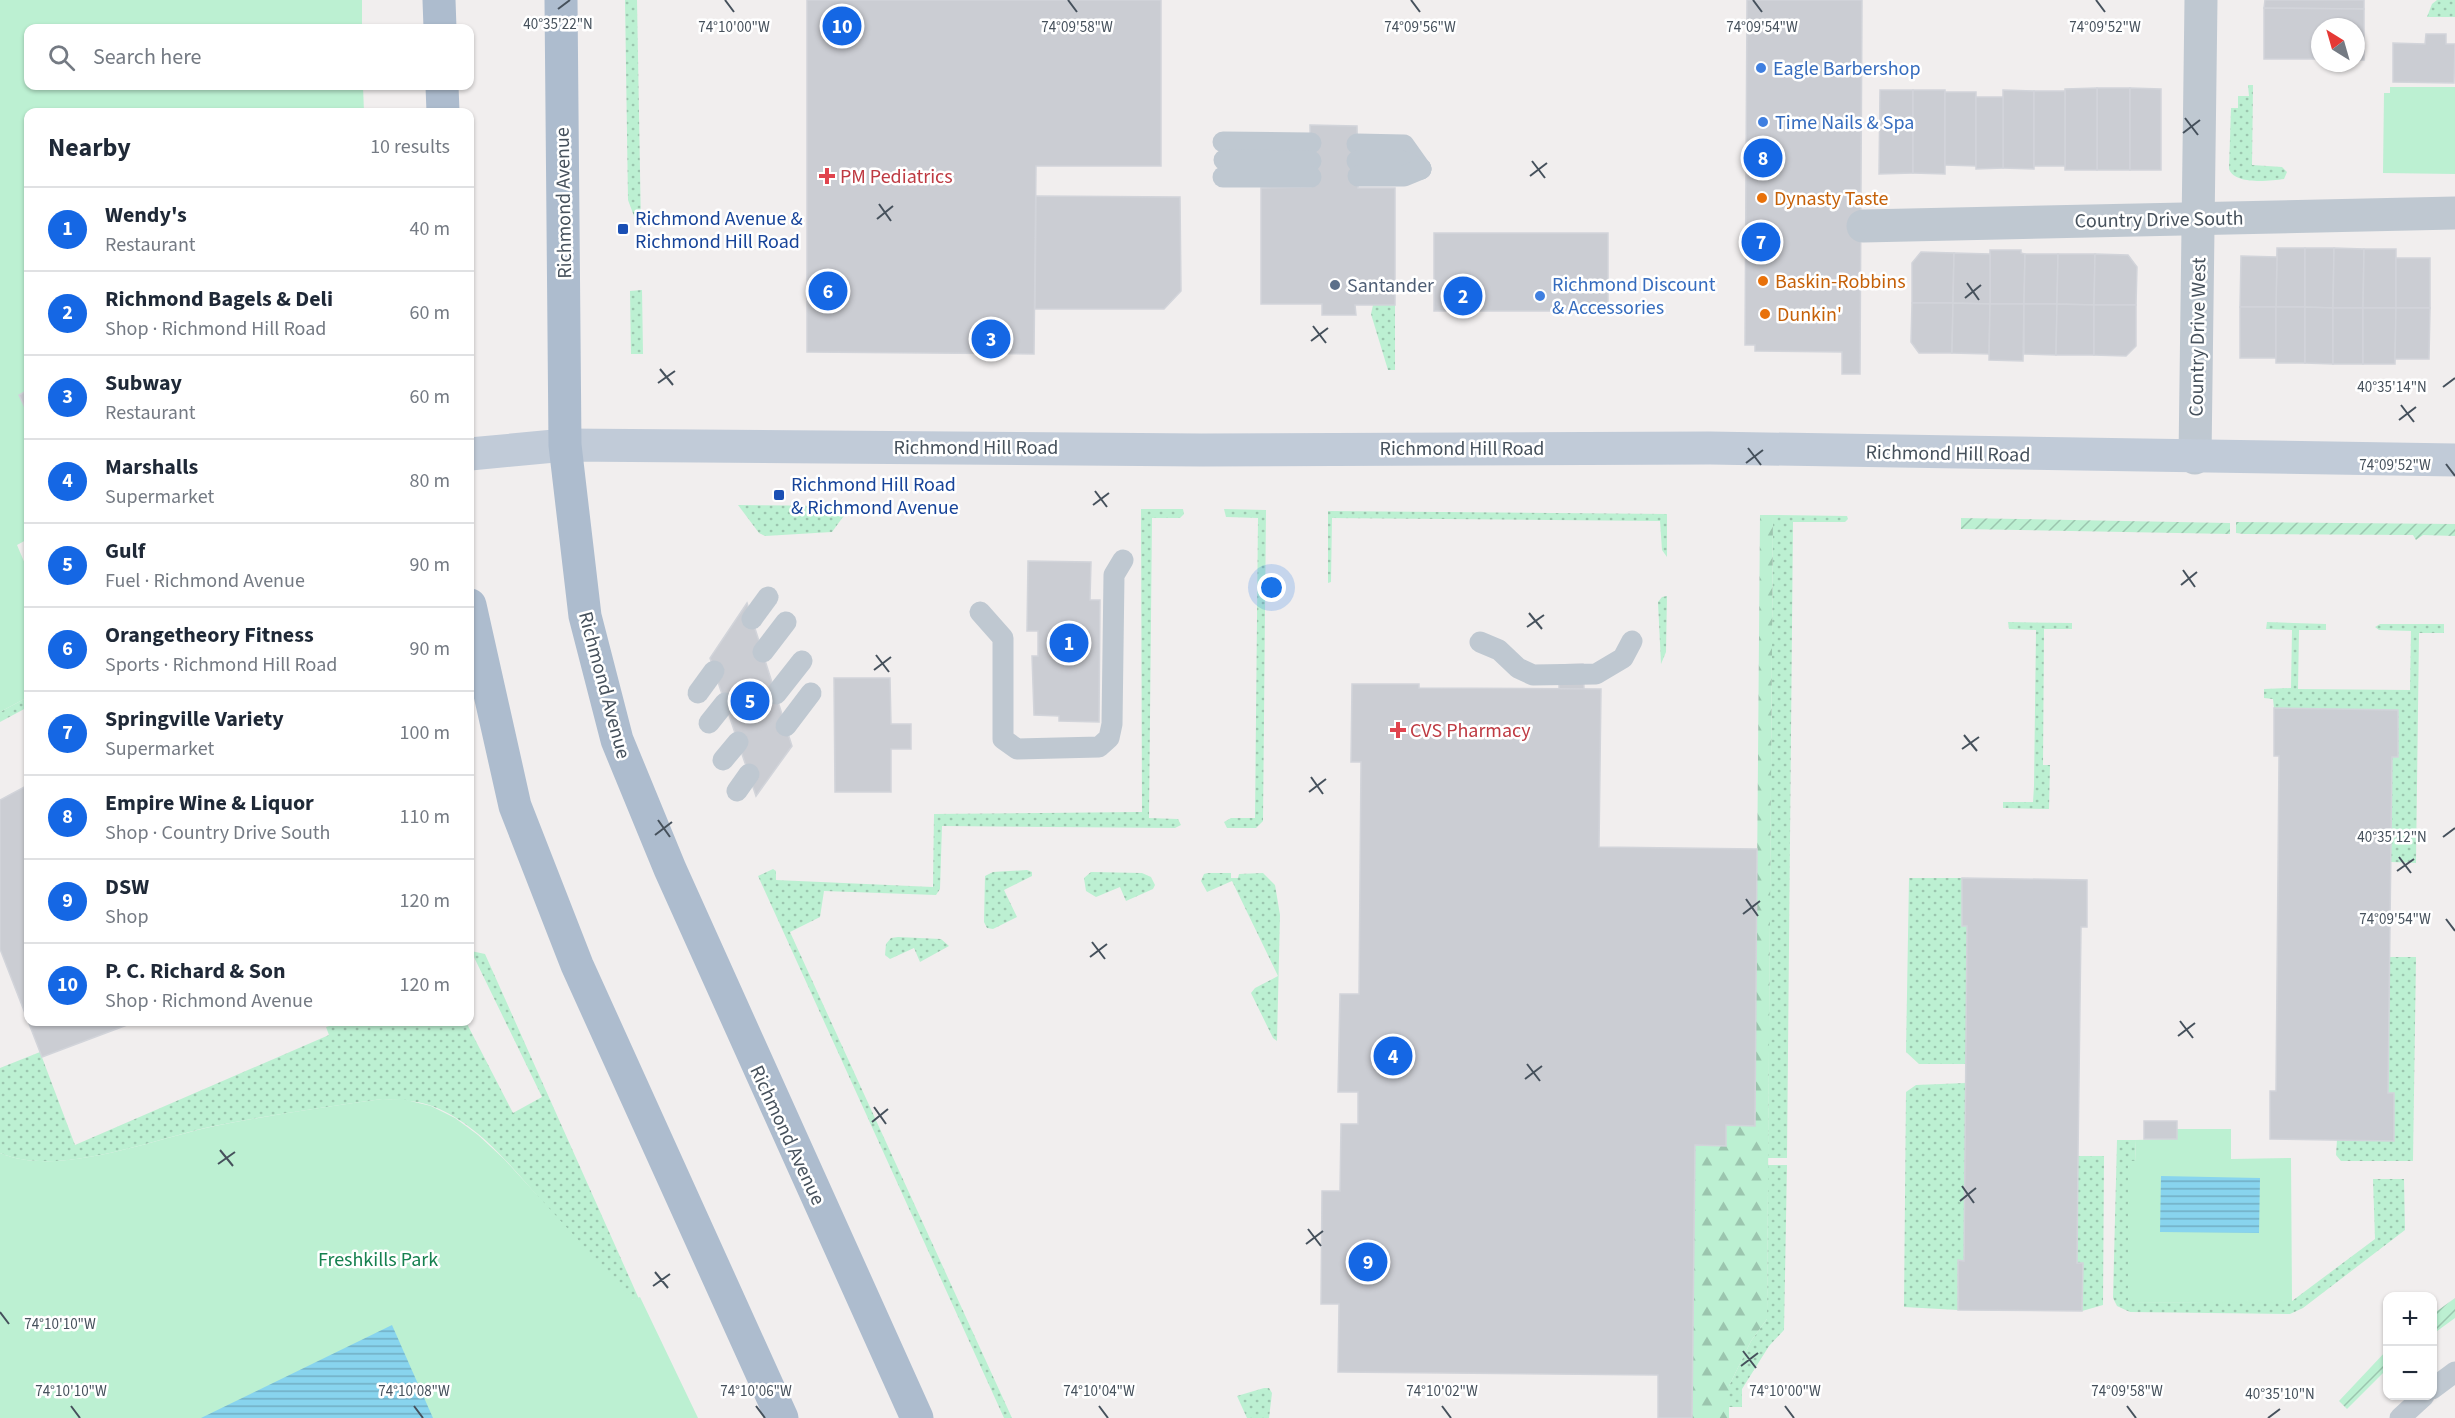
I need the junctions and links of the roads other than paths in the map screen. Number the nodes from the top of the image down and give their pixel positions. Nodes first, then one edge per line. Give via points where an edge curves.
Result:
1 (439, 0) edge
2 (561, 0) edge
3 (2201, 0) edge
4 (440, 24) edge
5 (442, 90) edge
6 (443, 108) edge
7 (1223, 159) joint
8 (1357, 160) joint
9 (2455, 213) edge
10 (2199, 217) junction
11 (1863, 225) dead end
12 (565, 445) junction
13 (474, 454) edge
14 (2195, 458) junction
15 (2455, 460) edge
16 (1124, 560) dead end
17 (768, 597) dead end
18 (980, 612) dead end
19 (752, 619) dead end
20 (786, 622) dead end
21 (474, 636) edge
22 (1632, 641) dead end
23 (1480, 642) dead end
24 (763, 652) dead end
25 (802, 661) dead end
26 (714, 671) dead end
27 (698, 693) dead end
28 (811, 693) dead end
29 (776, 694) dead end
30 (724, 703) dead end
31 (709, 723) dead end
32 (786, 726) dead end
33 (738, 742) dead end
34 (723, 760) dead end
35 (2455, 1372) edge
36 (2437, 1386) edge
37 (2419, 1400) edge
38 (782, 1418) edge
39 (917, 1418) edge
40 (2400, 1418) edge

1 - 4 main road
2 - 12 main road, Richmond Avenue
3 - 10 street, Country Drive West
5 - 6 main road
7 - 7 lane via 1311,160
8 - 8 lane via 1404,145 1421,169 1404,176
9 - 10 street, Country Drive South
10 - 11 street, Country Drive South
10 - 14 street, Country Drive West
12 - 13 street, Richmond Hill Road
12 - 14 street, Richmond Hill Road via 1201,450 1710,448
12 - 39 main road, Richmond Avenue via 585,616 617,740 727,1000
14 - 15 street, Richmond Hill Road
16 - 18 lane via 1114,575 1112,724 1109,738 1099,747 1017,749 1003,739 1003,638
17 - 19 lane
20 - 24 lane
21 - 38 main road via 518,815 577,965
22 - 23 lane via 1623,658 1596,674 1533,675 1518,668 1499,650
25 - 29 lane
26 - 27 lane
28 - 32 lane
30 - 31 lane
33 - 34 lane
35 - 36 lane
37 - 40 lane

